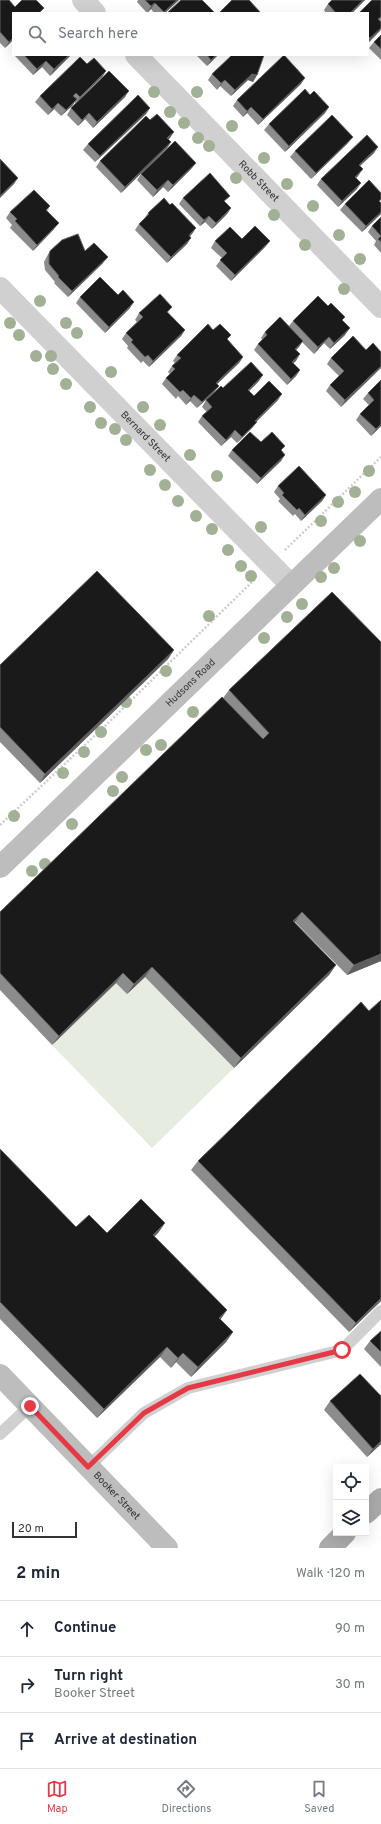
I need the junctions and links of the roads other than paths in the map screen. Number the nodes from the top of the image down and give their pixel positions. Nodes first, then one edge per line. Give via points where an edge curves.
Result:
1 (83, 0) edge
2 (94, 12) edge
3 (137, 56) edge
4 (0, 288) edge
5 (381, 307) edge
6 (381, 499) edge
7 (291, 585) junction
8 (0, 867) edge
9 (381, 1311) edge
10 (0, 1375) edge
11 (30, 1406) junction
12 (0, 1434) edge
13 (88, 1467) junction
14 (381, 1499) edge
15 (369, 1510) edge
16 (343, 1536) edge
17 (167, 1548) edge
18 (330, 1548) edge

1 - 2 street
3 - 5 street, Robb Street
4 - 7 street, Bernard Street
6 - 7 street, Hudsons Road
7 - 8 street, Hudsons Road
9 - 13 lane via 342,1350 188,1388 144,1413
10 - 11 street, Booker Street
11 - 12 lane
11 - 13 street, Booker Street
13 - 17 street, Booker Street
14 - 15 main road
16 - 18 main road

